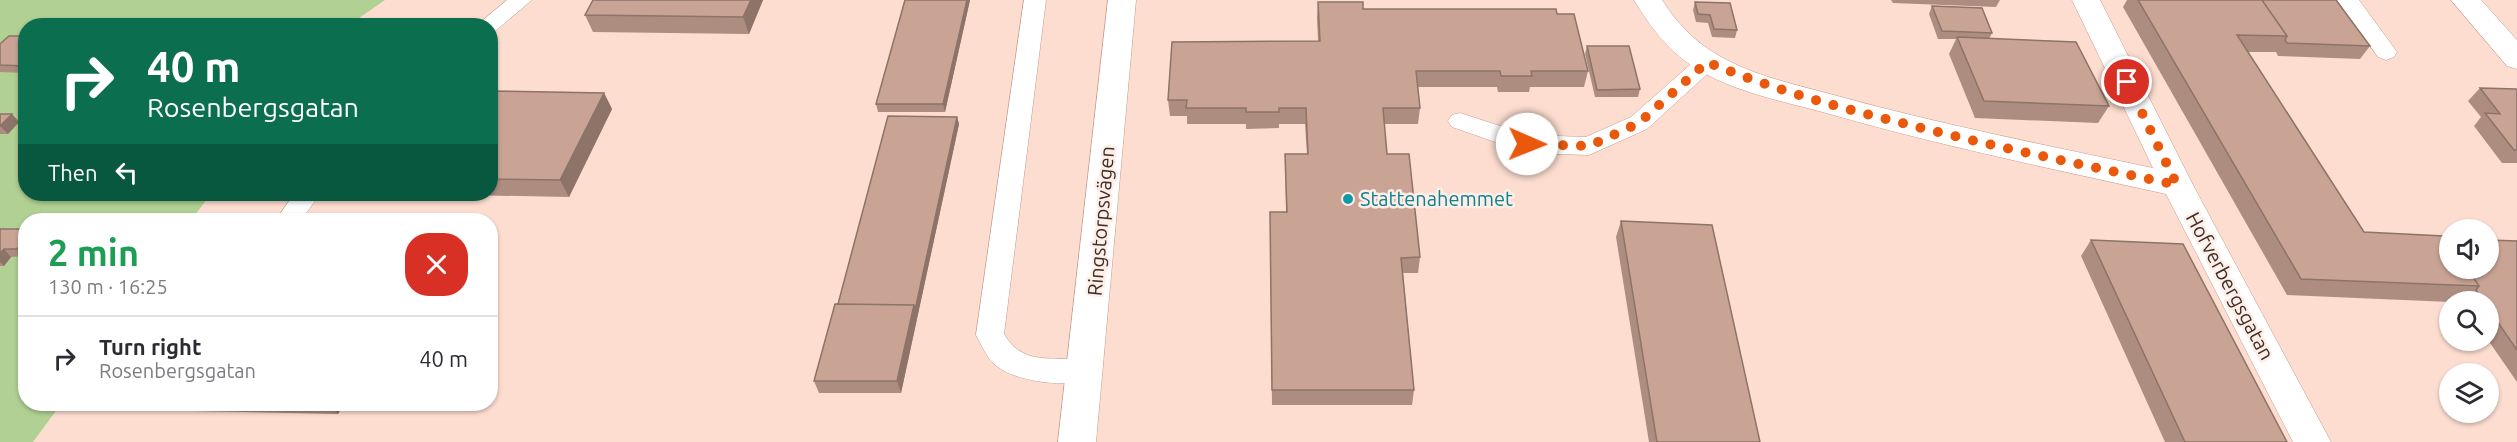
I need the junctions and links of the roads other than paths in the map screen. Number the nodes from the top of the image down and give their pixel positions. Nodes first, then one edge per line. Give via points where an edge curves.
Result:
1 (521, 0) edge
2 (1035, 0) edge
3 (1122, 0) edge
4 (1648, 0) edge
5 (2086, 0) edge
6 (2348, 0) edge
7 (2465, 0) edge
8 (497, 18) edge
9 (2386, 52) dead end
10 (2517, 59) edge
11 (1707, 62) junction
12 (1460, 121) dead end
13 (2177, 185) junction
14 (1086, 371) junction
15 (1077, 442) edge
16 (2312, 442) edge

1 - 8 lane
2 - 14 lane via 990,335 1003,356 1020,364
3 - 14 street, Ringstorpsvägen
4 - 11 street via 1662,24
5 - 13 street, Hofverbergsgatan
6 - 9 lane
7 - 10 street
11 - 12 lane via 1639,123 1589,146 1527,144
11 - 13 street via 1751,81 1854,111
13 - 16 street, Hofverbergsgatan
14 - 15 street, Ringstorpsvägen

